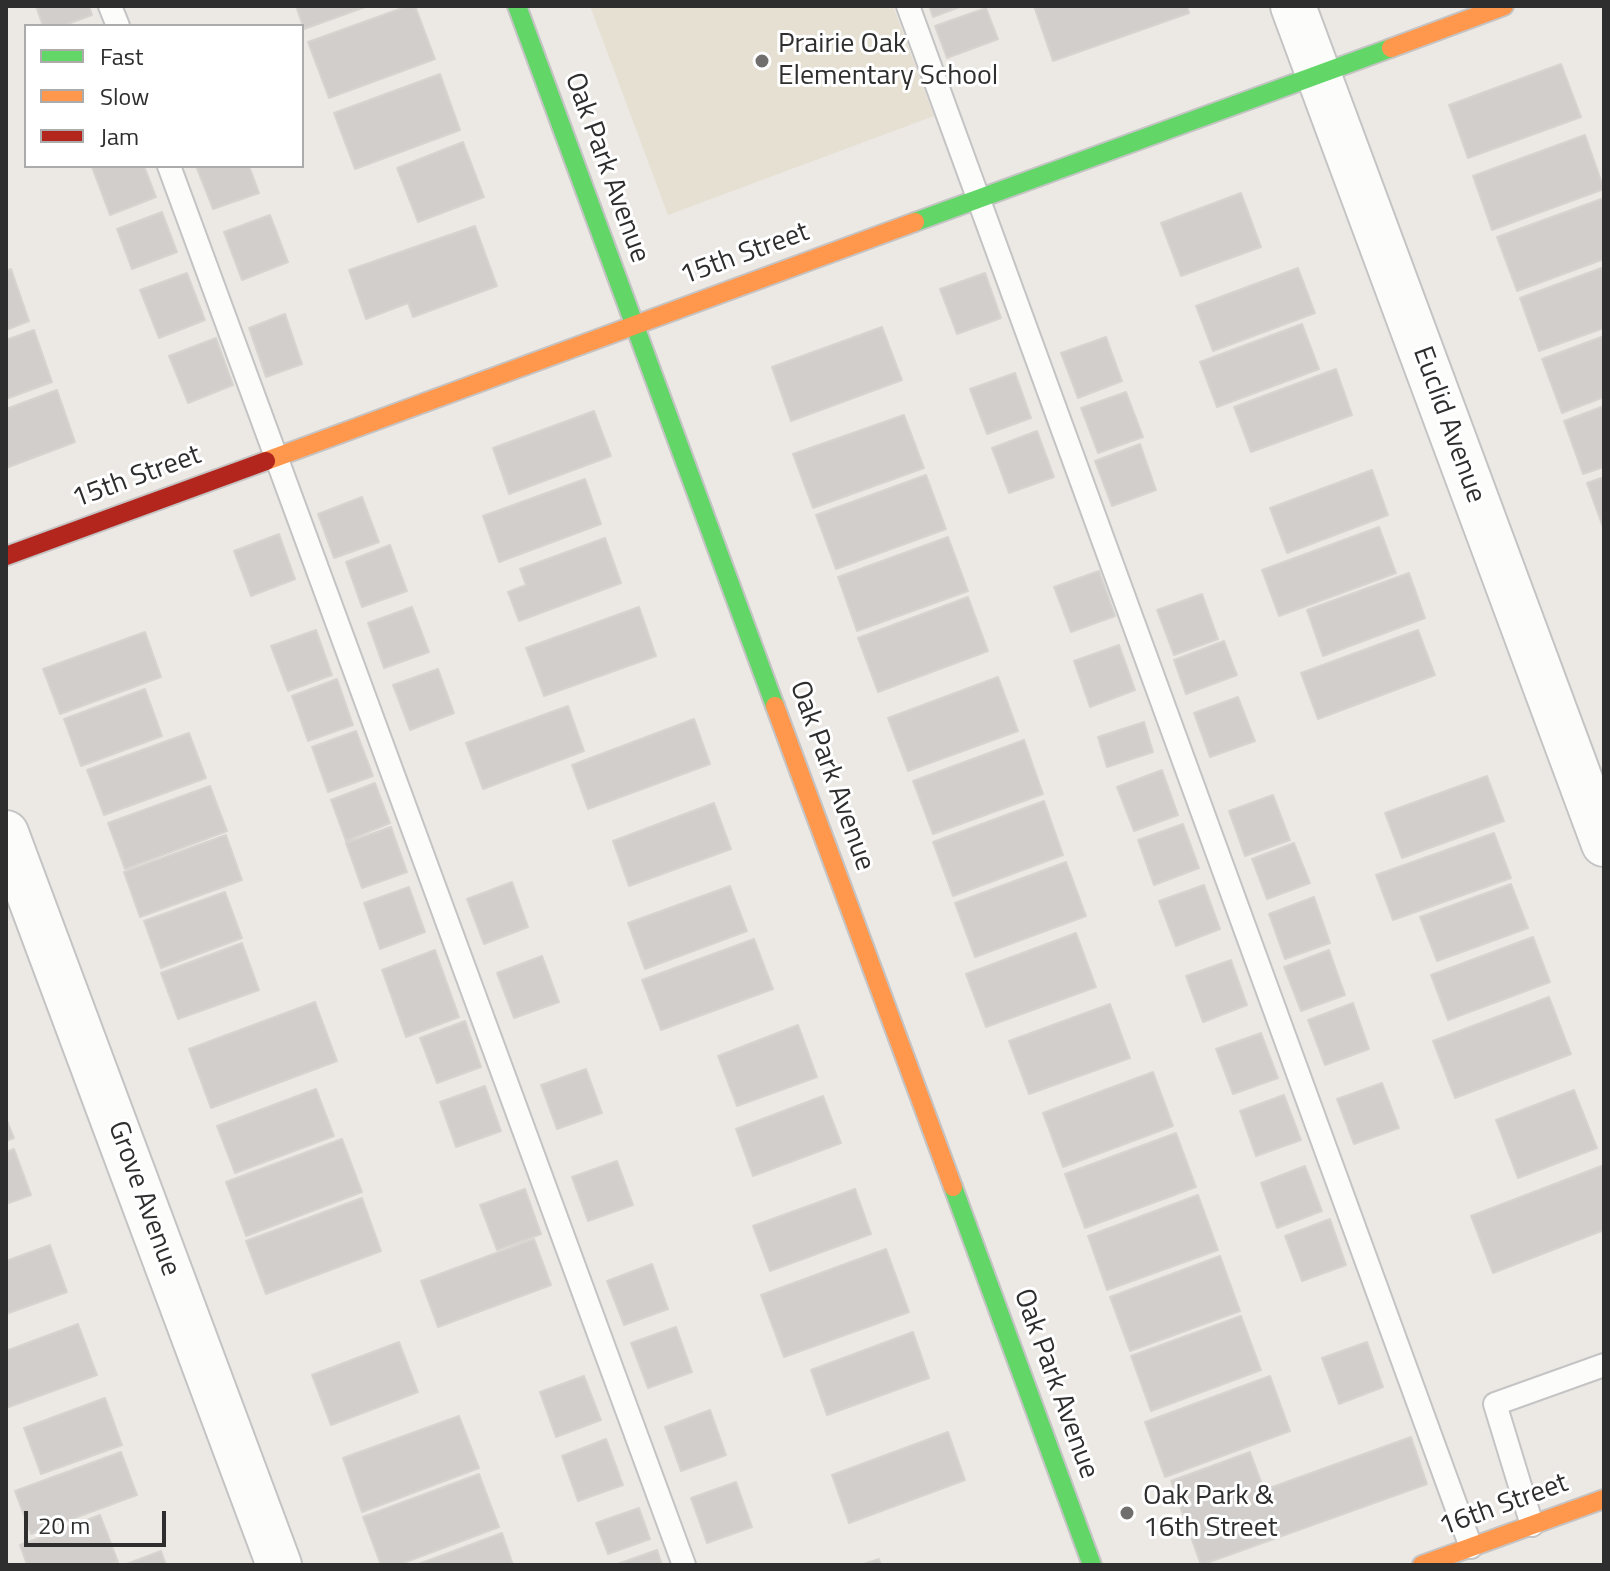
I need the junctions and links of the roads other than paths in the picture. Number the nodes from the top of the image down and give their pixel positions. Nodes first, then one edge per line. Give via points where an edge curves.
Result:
1 (517, 6) edge
2 (908, 6) edge
3 (1293, 6) edge
4 (1504, 6) edge
5 (1318, 74) junction
6 (170, 168) edge
7 (979, 199) junction
8 (635, 325) junction
9 (276, 457) junction
10 (6, 556) edge
11 (6, 833) edge
12 (1604, 844) edge
13 (1604, 1365) edge
14 (1604, 1499) edge
15 (1532, 1525) junction
16 (1471, 1547) junction
17 (279, 1565) edge
18 (684, 1565) edge
19 (1092, 1565) edge
20 (1422, 1565) edge

1 - 8 street, Oak Park Avenue
2 - 7 lane
3 - 5 street, Euclid Avenue
4 - 5 street, 15th Street
5 - 7 street, 15th Street
5 - 12 street, Euclid Avenue
6 - 9 lane
7 - 8 street, 15th Street
7 - 16 lane
8 - 9 street, 15th Street
8 - 19 street, Oak Park Avenue
9 - 10 street, 15th Street
9 - 18 lane
11 - 17 street, Grove Avenue
13 - 15 lane via 1495,1404
14 - 15 street, 16th Street
15 - 16 street, 16th Street
16 - 20 street, 16th Street

